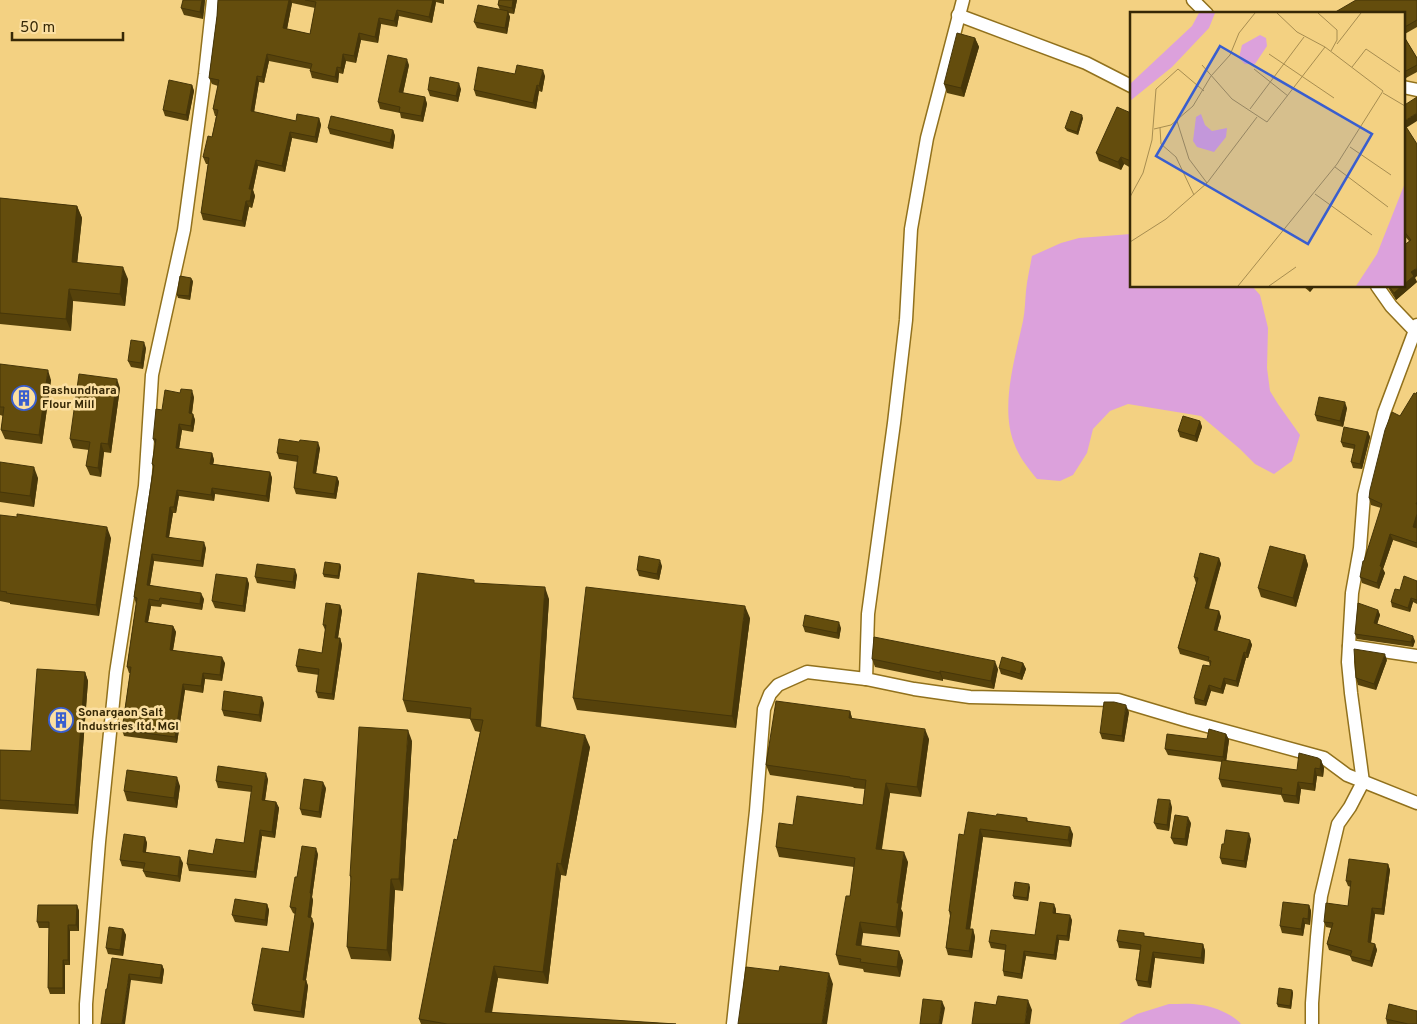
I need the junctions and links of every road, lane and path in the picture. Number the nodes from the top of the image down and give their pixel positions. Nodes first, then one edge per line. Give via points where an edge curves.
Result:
1 (213, 0) edge
2 (963, 0) edge
3 (1193, 0) edge
4 (1205, 12) edge
5 (958, 15) junction
6 (1130, 85) edge
7 (1404, 87) edge
8 (1417, 90) edge
9 (1378, 288) edge
10 (1416, 328) edge
11 (1349, 646) junction
12 (1417, 656) edge
13 (866, 679) junction
14 (1363, 782) junction
15 (1417, 803) edge
16 (86, 1024) edge
17 (733, 1024) edge
18 (1312, 1024) edge

1 - 16 street via 184,230 152,375 145,486 116,673 98,851
2 - 5 street
3 - 4 street
5 - 6 street via 1086,63
5 - 13 street via 927,138 911,228 906,320 868,614
7 - 8 street
9 - 10 street via 1391,306
10 - 11 street via 1384,413 1364,495
11 - 12 street
11 - 14 street via 1351,693
13 - 14 street via 970,697 1118,700 1324,758
13 - 17 street via 807,672 778,685 764,709
14 - 15 street
14 - 18 street via 1338,824 1321,896

